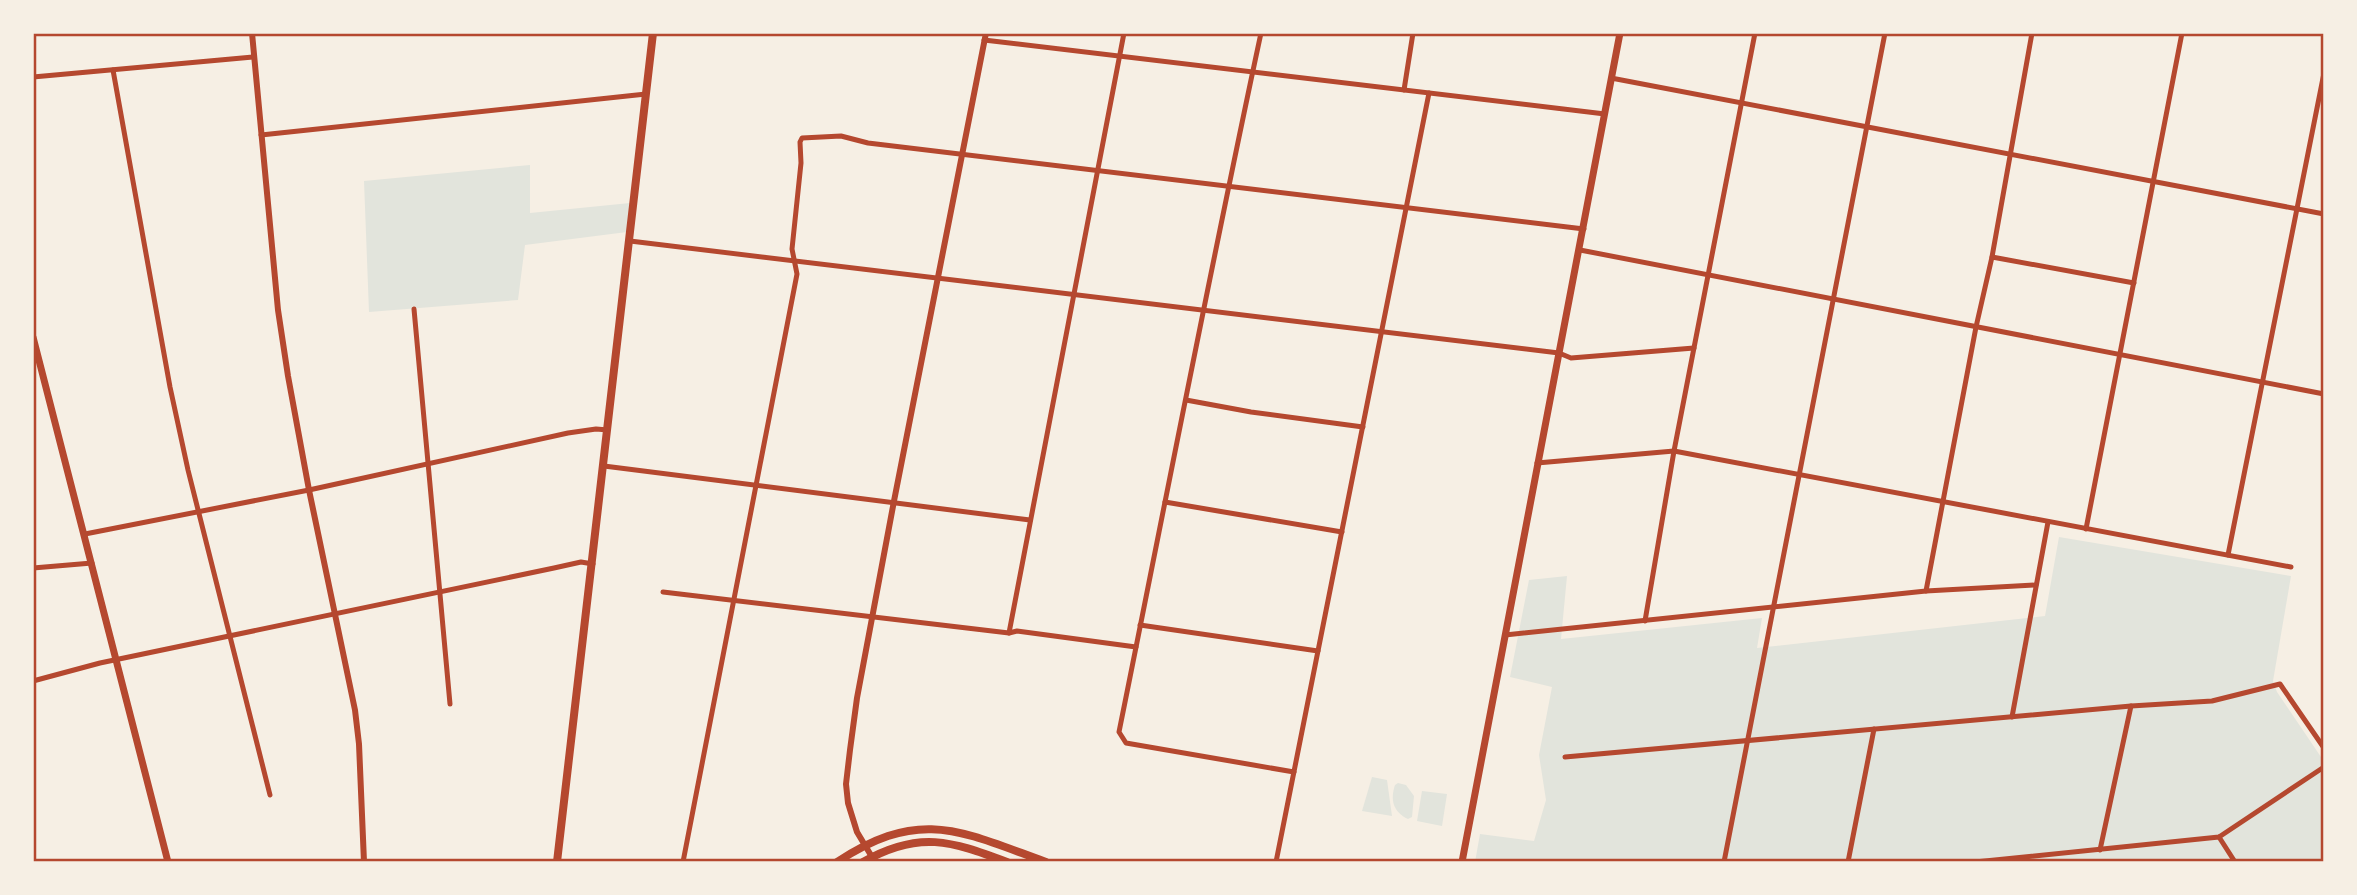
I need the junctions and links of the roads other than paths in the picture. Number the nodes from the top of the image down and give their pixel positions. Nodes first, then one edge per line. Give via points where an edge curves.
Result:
1 (252, 33) edge
2 (653, 33) edge
3 (1124, 33) edge
4 (1261, 33) edge
5 (1413, 33) edge
6 (1620, 33) edge
7 (1755, 33) edge
8 (1885, 33) edge
9 (2032, 33) edge
10 (2182, 33) edge
11 (985, 37) edge
12 (1120, 56) junction
13 (253, 57) junction
14 (113, 70) junction
15 (1253, 72) junction
16 (2324, 73) edge
17 (33, 77) edge
18 (1611, 78) junction
19 (1404, 90) junction
20 (1429, 93) junction
21 (646, 94) junction
22 (1742, 103) junction
23 (1605, 114) junction
24 (1867, 127) junction
25 (261, 135) junction
26 (962, 154) junction
27 (2009, 154) junction
28 (1098, 171) junction
29 (2154, 181) junction
30 (1229, 186) junction
31 (1407, 206) junction
32 (2297, 208) junction
33 (2324, 214) edge
34 (1584, 229) junction
35 (630, 241) junction
36 (1580, 250) junction
37 (1992, 257) junction
38 (794, 262) junction
39 (1708, 275) junction
40 (937, 279) junction
41 (2134, 283) junction
42 (1075, 295) junction
43 (1833, 299) junction
44 (414, 309) dead end
45 (1202, 311) junction
46 (1976, 327) junction
47 (1382, 333) junction
48 (33, 337) edge
49 (1694, 348) junction
50 (1559, 352) junction
51 (2120, 355) junction
52 (2262, 382) junction
53 (2324, 394) edge
54 (1186, 401) junction
55 (1363, 427) junction
56 (608, 430) junction
57 (1674, 451) junction
58 (1537, 463) junction
59 (429, 464) junction
60 (604, 466) junction
61 (1799, 474) junction
62 (757, 485) junction
63 (309, 490) junction
64 (894, 501) junction
65 (1165, 502) junction
66 (1942, 503) junction
67 (198, 512) junction
68 (1030, 520) junction
69 (2048, 522) junction
70 (2086, 529) junction
71 (1342, 532) junction
72 (85, 534) junction
73 (2228, 555) junction
74 (92, 563) junction
75 (593, 564) junction
76 (2291, 567) dead end
77 (33, 569) edge
78 (2036, 585) junction
79 (1926, 591) junction
80 (441, 592) junction
81 (663, 592) dead end
82 (734, 601) junction
83 (1773, 607) junction
84 (335, 614) junction
85 (872, 617) junction
86 (1645, 621) junction
87 (1140, 625) junction
88 (1009, 633) junction
89 (1504, 635) junction
90 (230, 636) junction
91 (1136, 647) junction
92 (1318, 651) junction
93 (117, 660) junction
94 (33, 681) edge
95 (450, 704) dead end
96 (2131, 706) junction
97 (2012, 716) junction
98 (1874, 729) junction
99 (1747, 742) junction
100 (2324, 748) edge
101 (1565, 757) dead end
102 (2324, 766) edge
103 (1294, 772) junction
104 (270, 795) dead end
105 (2219, 837) junction
106 (863, 845) junction
107 (2100, 850) junction
108 (873, 859) edge
109 (168, 862) edge
110 (364, 862) edge
111 (557, 862) edge
112 (683, 862) edge
113 (837, 862) edge
114 (863, 862) edge
115 (1007, 862) edge
116 (1046, 862) edge
117 (1276, 862) edge
118 (1462, 862) edge
119 (1724, 862) edge
120 (1847, 862) edge
121 (1975, 862) edge
122 (2235, 862) edge

1 - 13 street
2 - 21 main road
3 - 12 street
4 - 15 street
5 - 19 street
6 - 18 main road
7 - 22 street
8 - 24 street
9 - 27 street
10 - 29 street
11 - 12 street
11 - 26 street
12 - 15 street
12 - 28 street
13 - 14 street
13 - 25 street
14 - 17 street
14 - 67 street via 170,387
15 - 19 street
15 - 30 street
16 - 32 street
18 - 22 street
18 - 23 main road
19 - 20 street
20 - 23 street
20 - 31 street
21 - 25 street
21 - 35 main road
22 - 24 street
22 - 39 street
23 - 34 main road
24 - 27 street
24 - 43 street
25 - 63 street via 278,310
26 - 28 street
26 - 38 street via 841,136 802,138
26 - 40 street
27 - 29 street
27 - 37 street
28 - 30 street
28 - 42 street
29 - 32 street
29 - 41 street
30 - 31 street
30 - 45 street
31 - 34 street
31 - 47 street
32 - 33 street
32 - 52 street
34 - 36 main road
35 - 38 street
35 - 56 main road
36 - 39 street
36 - 50 main road
37 - 41 street
37 - 46 street
38 - 40 street
38 - 62 street via 797,274
39 - 43 street
39 - 49 street
40 - 42 street
40 - 64 street
41 - 51 street
42 - 45 street
42 - 68 street
43 - 46 street
43 - 61 street
44 - 59 street
45 - 47 street
45 - 54 street
46 - 51 street
46 - 66 street
47 - 50 street
47 - 55 street
48 - 72 main road
49 - 50 street via 1572,358
49 - 57 street
50 - 58 main road
51 - 52 street
51 - 70 street
52 - 53 street
52 - 73 street
54 - 55 street
54 - 65 street
55 - 71 street
56 - 59 street via 568,433
56 - 60 main road
57 - 58 street
57 - 61 street
57 - 86 street
58 - 89 main road
59 - 63 street
59 - 80 street
60 - 62 street
60 - 75 main road
61 - 66 street
61 - 83 street
62 - 64 street
62 - 82 street
63 - 67 street
63 - 84 street
64 - 68 street
64 - 85 street
65 - 71 street
65 - 87 street
66 - 69 street
66 - 79 street
67 - 72 street
67 - 90 street
68 - 88 street
69 - 70 street
69 - 78 street
70 - 73 street
71 - 92 street
72 - 74 main road
73 - 76 street
74 - 77 street
74 - 93 main road
75 - 80 street via 581,562
75 - 111 main road
78 - 79 street
78 - 97 street
79 - 83 street
80 - 84 street
80 - 95 street
81 - 82 street
82 - 85 street
82 - 112 street
83 - 86 street
83 - 99 street
84 - 90 street
84 - 110 street via 359,744
85 - 88 street
85 - 106 street via 846,784 852,821
86 - 89 street
87 - 91 street
87 - 92 street
88 - 91 street
89 - 118 main road
90 - 93 street
90 - 104 street
91 - 103 street via 1119,732 1126,743
92 - 103 street
93 - 94 street
93 - 109 main road
96 - 97 street
96 - 100 street via 2212,701 2280,684
96 - 107 street
97 - 98 street
98 - 99 street
98 - 120 street
99 - 101 street
99 - 119 street
102 - 105 street
103 - 117 street
105 - 107 street
105 - 122 street
106 - 108 street
106 - 113 main road
106 - 116 main road via 920,828 938,829 965,833
107 - 121 street
108 - 114 main road
108 - 115 main road via 904,844 938,841

